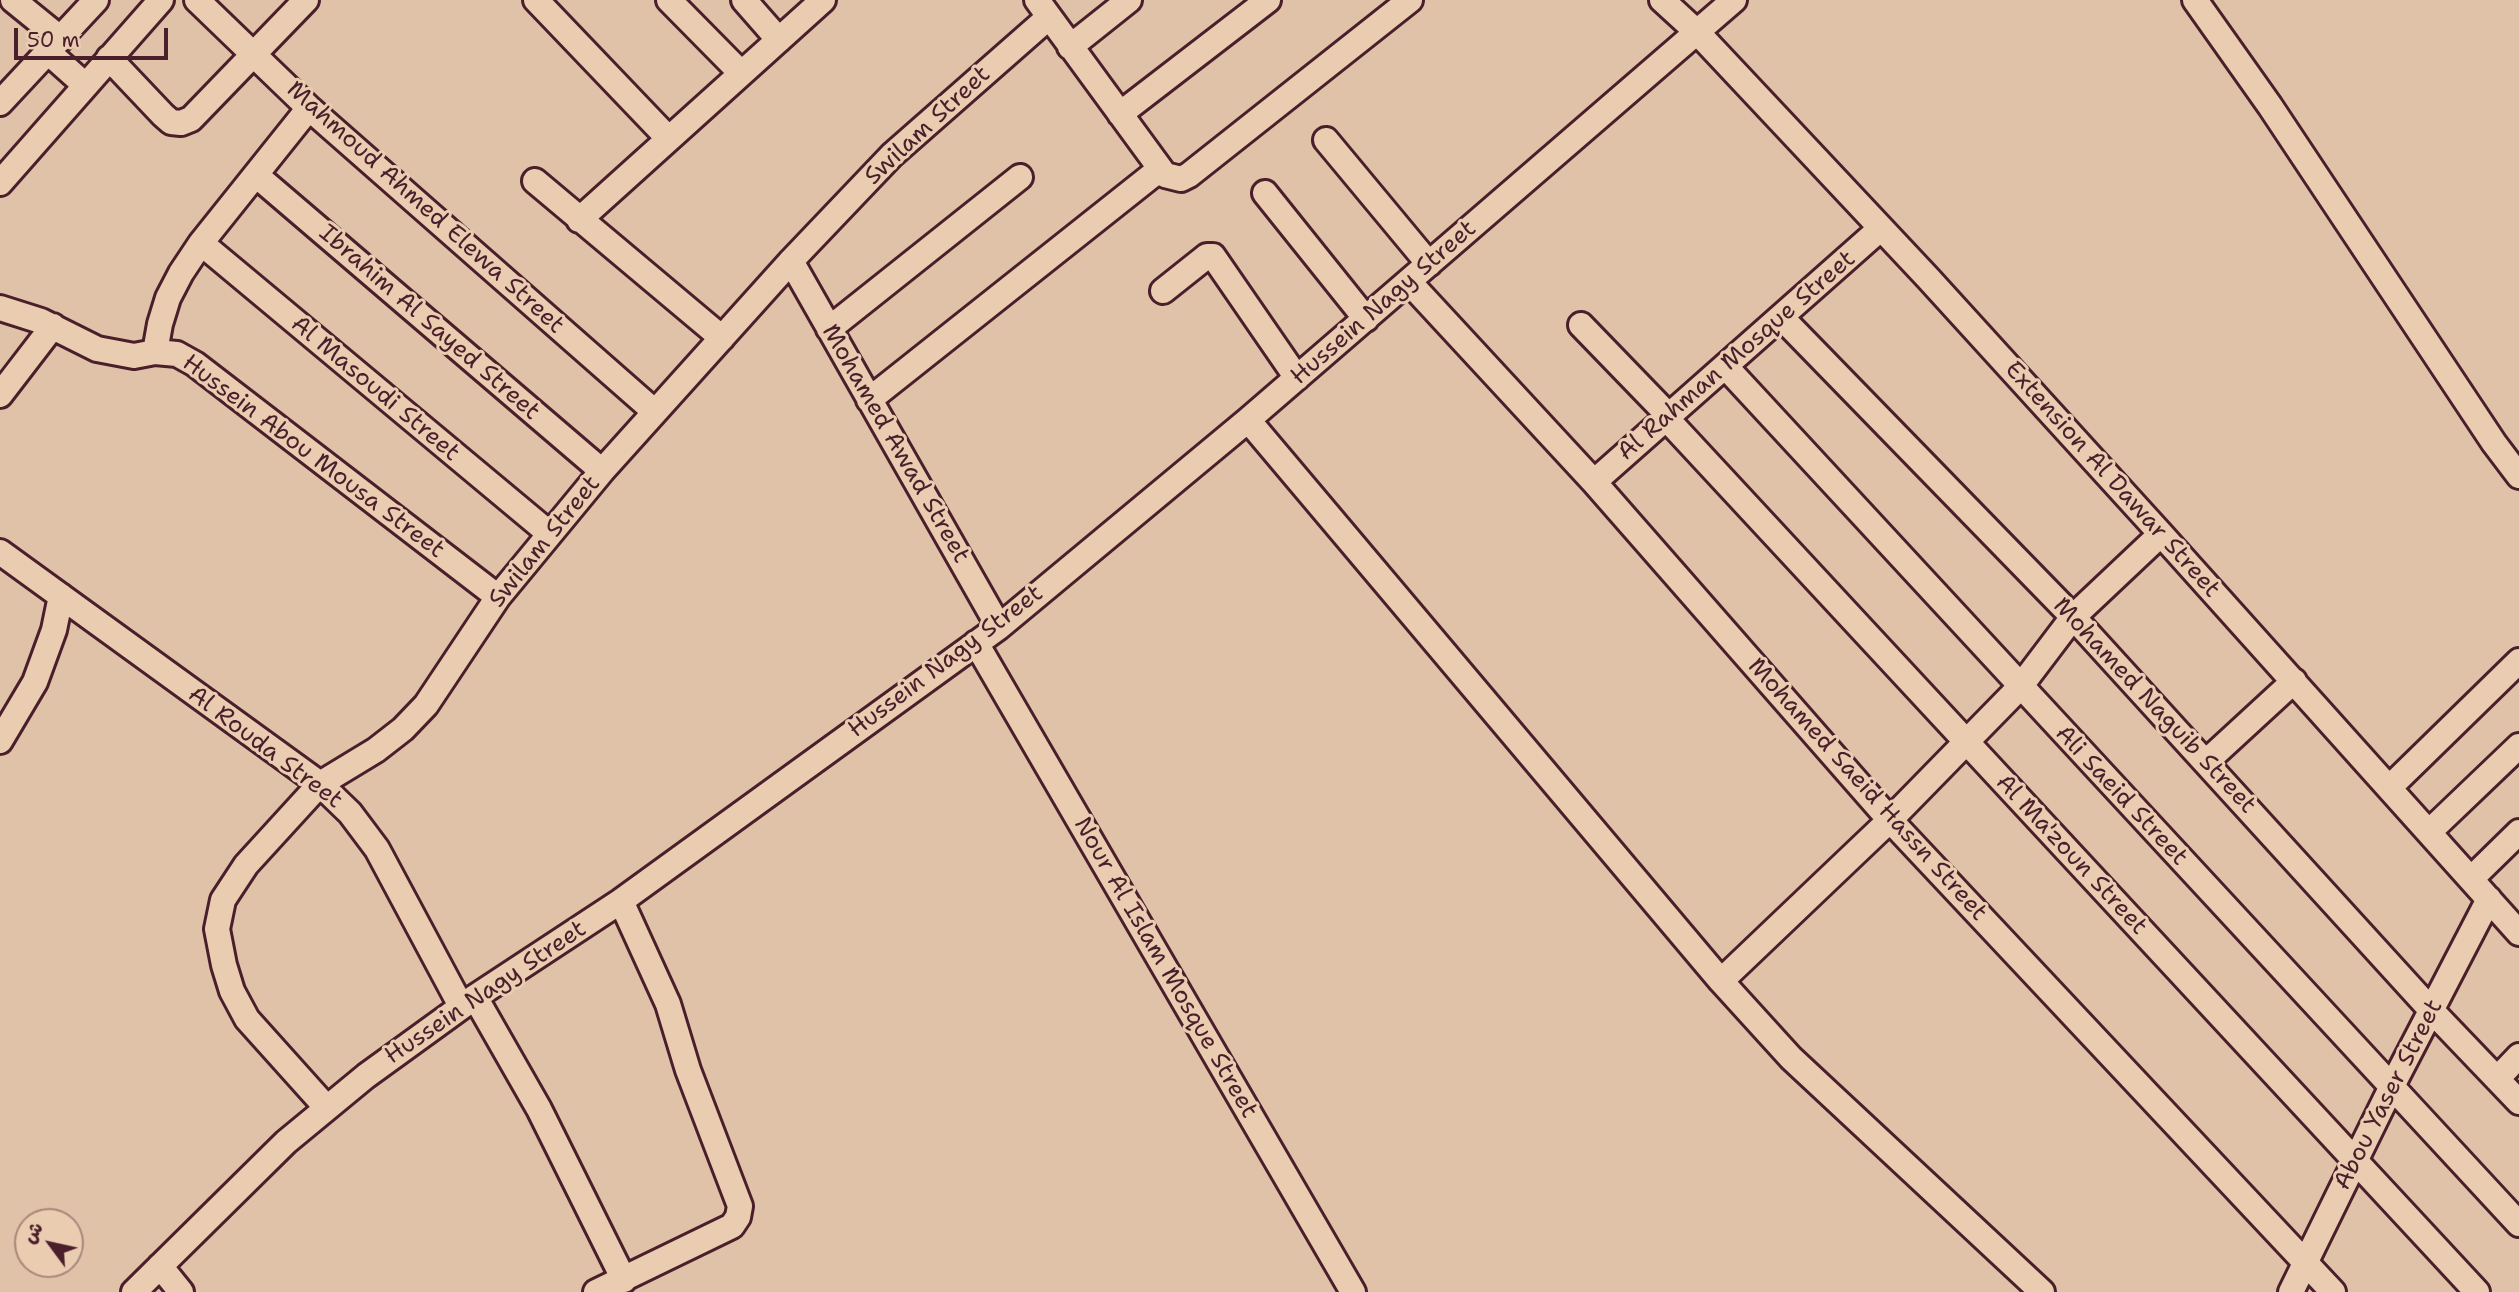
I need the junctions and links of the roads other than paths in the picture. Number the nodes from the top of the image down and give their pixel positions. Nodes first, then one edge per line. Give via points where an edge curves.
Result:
1 (13, 0) edge
2 (96, 0) edge
3 (161, 0) edge
4 (197, 0) edge
5 (306, 0) edge
6 (536, 0) edge
7 (670, 0) edge
8 (744, 0) edge
9 (824, 0) edge
10 (1129, 0) edge
11 (1269, 0) edge
12 (1410, 0) edge
13 (1662, 0) edge
14 (1734, 0) edge
15 (2195, 0) edge
16 (1043, 8) edge
17 (1698, 33) junction
18 (779, 40) junction
19 (55, 45) junction
20 (1070, 47) junction
21 (254, 54) junction
22 (109, 58) junction
23 (741, 73) junction
24 (85, 85) junction
25 (2, 96) edge
26 (309, 108) junction
27 (1120, 114) junction
28 (668, 138) junction
29 (1326, 140) dead end
30 (1160, 169) junction
31 (256, 174) junction
32 (1020, 177) dead end
33 (535, 181) dead end
34 (0, 183) edge
35 (1265, 193) dead end
36 (579, 220) junction
37 (1880, 229) junction
38 (201, 243) junction
39 (790, 261) junction
40 (1429, 264) junction
41 (1409, 282) junction
42 (1163, 291) dead end
43 (0, 308) edge
44 (1781, 317) junction
45 (1366, 319) junction
46 (1581, 325) dead end
47 (52, 326) junction
48 (829, 329) junction
49 (722, 338) junction
50 (155, 352) junction
51 (1725, 366) junction
52 (1297, 378) junction
53 (0, 395) edge
54 (869, 400) junction
55 (655, 412) junction
56 (1668, 417) junction
57 (1248, 420) junction
58 (602, 471) junction
59 (2519, 476) edge
60 (1594, 482) junction
61 (550, 534) junction
62 (2161, 534) junction
63 (0, 552) edge
64 (61, 596) junction
65 (498, 597) junction
66 (2073, 617) junction
67 (999, 627) junction
68 (976, 643) junction
69 (2519, 662) edge
70 (2294, 681) junction
71 (2020, 687) junction
72 (0, 741) edge
73 (1966, 743) junction
74 (2519, 746) edge
75 (2206, 762) junction
76 (320, 784) junction
77 (2389, 788) junction
78 (1890, 821) junction
79 (2428, 832) junction
80 (2519, 832) edge
81 (2471, 879) junction
82 (2489, 899) junction
83 (621, 901) junction
84 (2517, 926) edge
85 (1721, 981) junction
86 (468, 1001) junction
87 (2431, 1010) junction
88 (2519, 1056) edge
89 (2497, 1079) junction
90 (2392, 1086) junction
91 (2519, 1102) edge
92 (326, 1107) junction
93 (2356, 1160) junction
94 (2519, 1224) edge
95 (2306, 1261) junction
96 (160, 1266) junction
97 (624, 1280) junction
98 (134, 1292) edge
99 (181, 1292) edge
100 (596, 1292) edge
101 (1353, 1292) edge
102 (2042, 1292) edge
103 (2291, 1292) edge
104 (2333, 1292) edge
105 (2477, 1292) edge

1 - 19 street
2 - 19 street
3 - 22 street
4 - 21 street, Mahmoud Ahmed Elewa Street
5 - 21 street
6 - 28 street
7 - 23 street
8 - 18 street
9 - 18 street
10 - 20 street
11 - 27 street
12 - 30 street via 1189,175 1172,179
13 - 17 street, Extension Al Dawar Street
14 - 17 street, Hussein Nagy Street
15 - 59 street
16 - 20 street
16 - 39 street, Swilam Street
17 - 37 street, Extension Al Dawar Street
17 - 40 street, Hussein Nagy Street
18 - 23 street
19 - 24 street
19 - 25 street
20 - 27 street
21 - 22 street via 191,119 181,123 163,115
21 - 26 street, Mahmoud Ahmed Elewa Street
22 - 24 street
23 - 28 street
24 - 34 street
26 - 31 street
26 - 55 street, Mahmoud Ahmed Elewa Street
27 - 30 street
28 - 36 street
29 - 40 street
30 - 54 street
31 - 38 street
31 - 58 street, Ibrahim Al Sayed Street
32 - 48 street
33 - 36 street
35 - 45 street
36 - 49 street
37 - 44 street, Al Rahman Mosque Street
37 - 62 street, Extension Al Dawar Street
38 - 50 street via 168,298
38 - 61 street, Al Masoudi Street
39 - 48 street, Mohamed Awad Street
39 - 49 street, Swilam Street
40 - 41 street, Hussein Nagy Street
41 - 45 street, Hussein Nagy Street
41 - 60 street, Mohamed Saeid Hassn Street
42 - 52 street via 1213,256
43 - 47 street, Hussein Abou Mousa Street
44 - 51 street, Al Rahman Mosque Street
44 - 66 street, Mohamed Naguib Street
45 - 52 street, Hussein Nagy Street
46 - 56 street, Al Ma'zoun Street
47 - 50 street, Hussein Abou Mousa Street via 115,354
47 - 53 street
48 - 54 street, Mohamed Awad Street
49 - 55 street, Swilam Street
50 - 65 street, Hussein Abou Mousa Street via 177,354 195,364
51 - 56 street, Al Rahman Mosque Street
51 - 71 street, Ali Saeid Street
52 - 57 street, Hussein Nagy Street
54 - 67 street, Mohamed Awad Street
55 - 58 street, Swilam Street
56 - 60 street, Al Rahman Mosque Street
56 - 73 street, Al Ma'zoun Street
57 - 67 street, Hussein Nagy Street
57 - 85 street
58 - 61 street, Swilam Street
60 - 78 street, Mohamed Saeid Hassn Street
61 - 65 street, Swilam Street
62 - 66 street
62 - 70 street, Extension Al Dawar Street
63 - 64 street, Al Rouda Street
64 - 72 street via 35,682
64 - 76 street, Al Rouda Street
65 - 76 street, Swilam Street via 426,705 376,750
66 - 71 street
66 - 75 street, Mohamed Naguib Street
67 - 68 street, Hussein Nagy Street
68 - 83 street, Hussein Nagy Street
68 - 101 street, Nour Al Islam Mosque Street
69 - 77 street
70 - 75 street
70 - 77 street, Extension Al Dawar Street
71 - 73 street
71 - 90 street, Ali Saeid Street
73 - 78 street
73 - 93 street, Al Ma'zoun Street
74 - 79 street
75 - 87 street, Mohamed Naguib Street
76 - 86 street, Al Rouda Street via 377,849
76 - 92 street, Swilam Street via 246,865 223,900 217,929 228,978 247,1019
77 - 79 street, Extension Al Dawar Street
78 - 85 street
78 - 95 street, Mohamed Saeid Hassn Street
79 - 81 street, Extension Al Dawar Street
80 - 81 street
81 - 82 street, Extension Al Dawar Street
82 - 84 street, Extension Al Dawar Street
82 - 87 street, Abou Yaser Street
83 - 86 street, Hussein Nagy Street
83 - 97 street via 668,1004 740,1206 732,1226
85 - 102 street via 1791,1058
86 - 92 street, Hussein Nagy Street
86 - 97 street, Al Rouda Street via 539,1109
87 - 89 street, Mohamed Naguib Street
87 - 90 street, Abou Yaser Street
88 - 89 street
89 - 91 street, Mohamed Naguib Street
90 - 93 street, Abou Yaser Street
90 - 94 street, Ali Saeid Street
92 - 96 street, Hussein Nagy Street
93 - 95 street, Abou Yaser Street
93 - 105 street, Al Ma'zoun Street
95 - 103 street, Abou Yaser Street
95 - 104 street, Mohamed Saeid Hassn Street
96 - 98 street, Hussein Nagy Street
96 - 99 street
97 - 100 street

